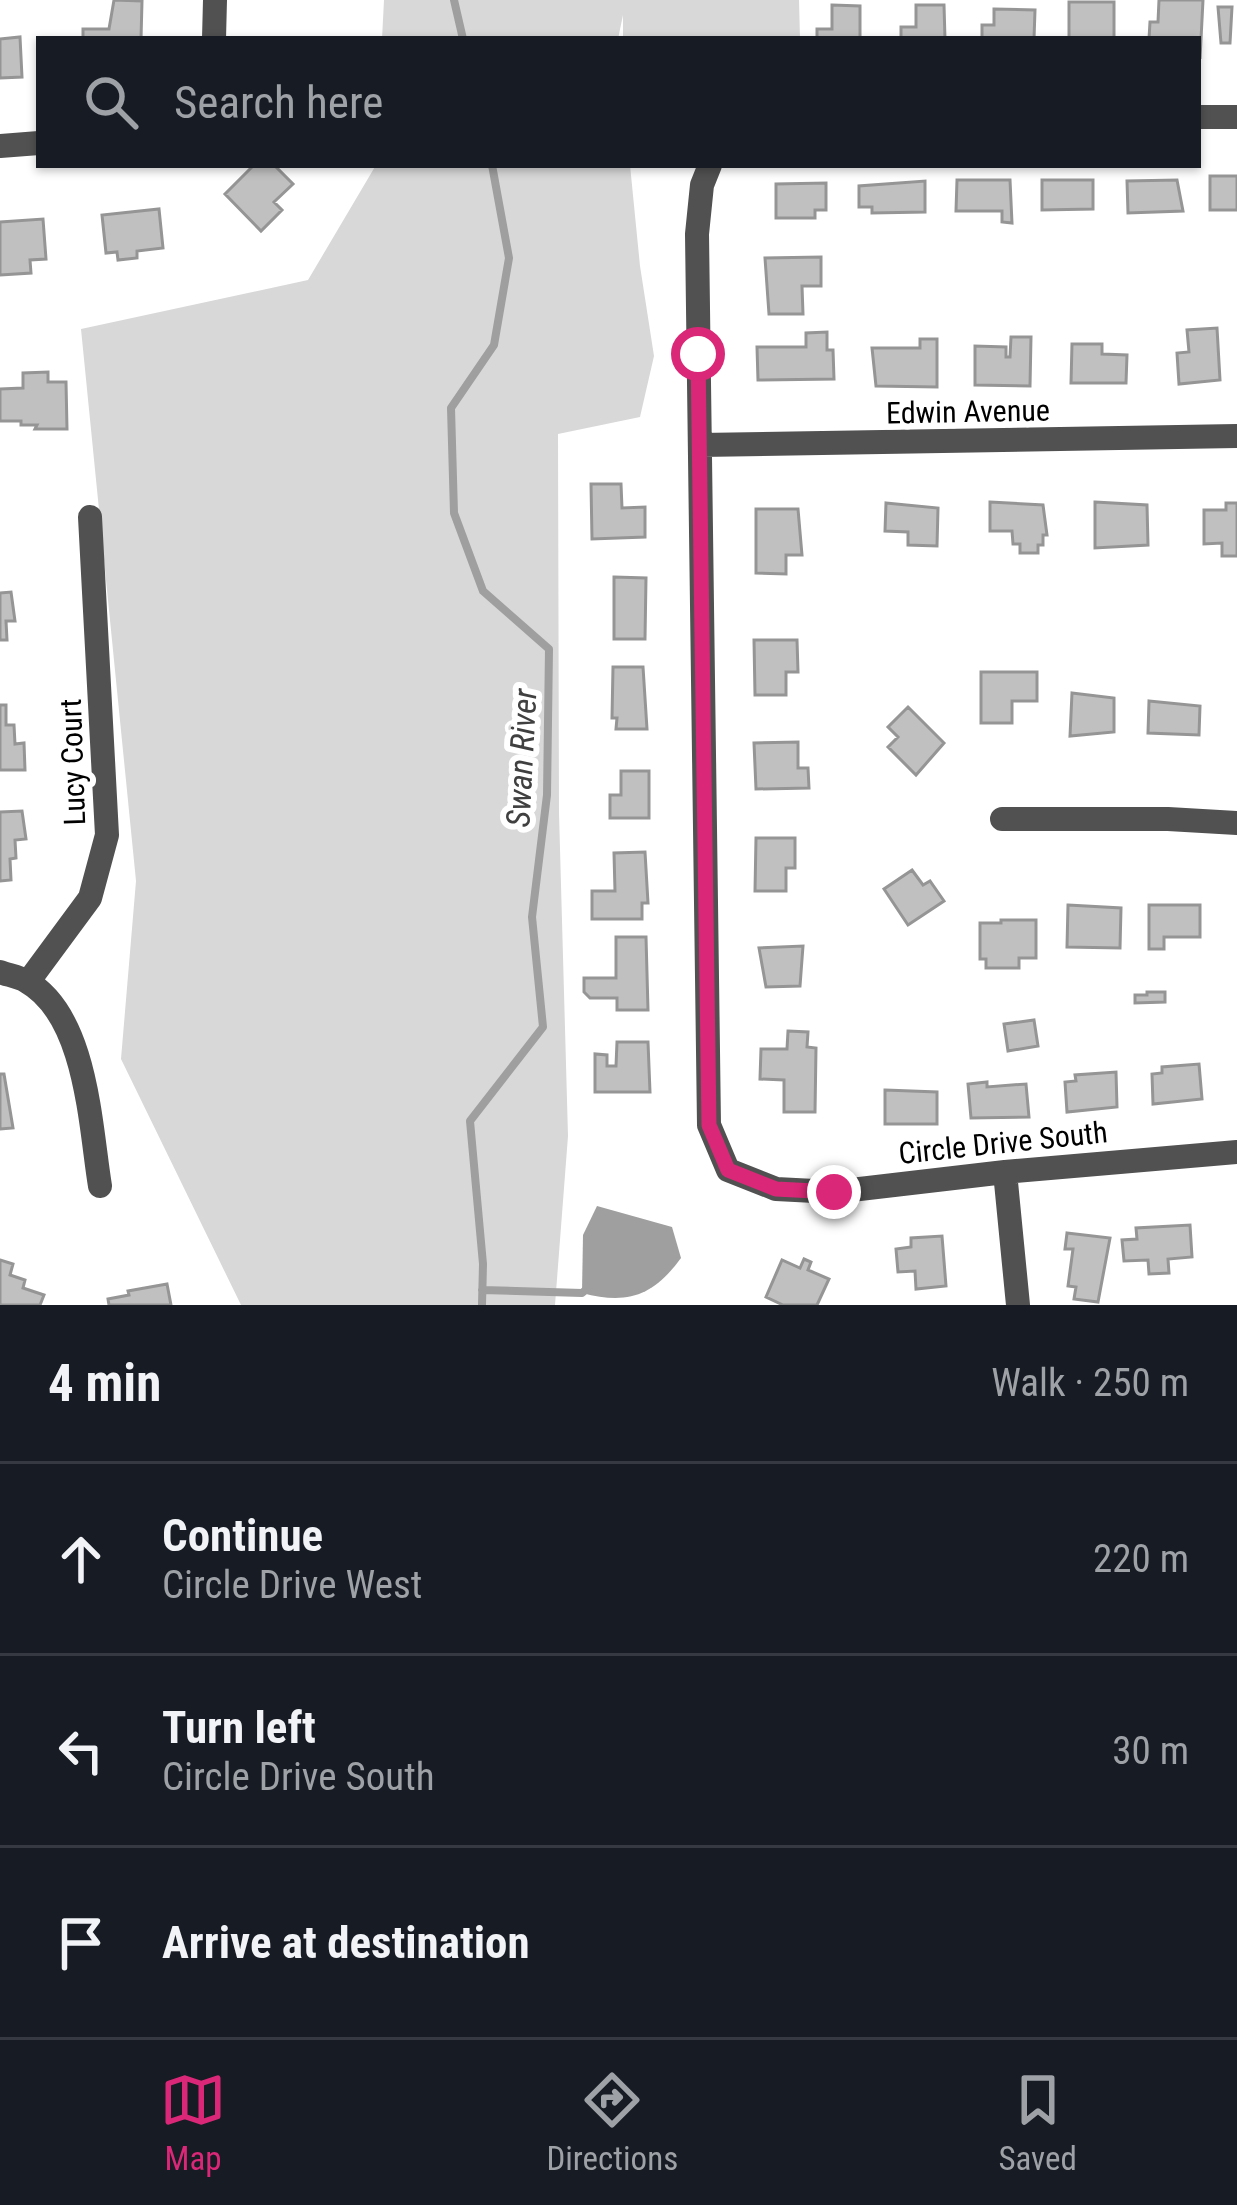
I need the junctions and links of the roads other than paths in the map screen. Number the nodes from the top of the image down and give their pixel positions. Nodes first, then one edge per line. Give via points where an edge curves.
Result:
1 (215, 0) edge
2 (214, 36) edge
3 (1201, 117) edge
4 (1237, 117) edge
5 (36, 143) edge
6 (0, 146) edge
7 (709, 168) edge
8 (1237, 436) edge
9 (700, 446) junction
10 (90, 517) dead end
11 (1002, 819) dead end
12 (1237, 823) edge
13 (0, 972) edge
14 (28, 982) junction
15 (1237, 1151) edge
16 (1005, 1172) junction
17 (100, 1186) dead end
18 (1018, 1305) edge

1 - 2 street
3 - 4 street
5 - 6 street
7 - 9 street via 697,234
8 - 9 street, Edwin Avenue
9 - 16 street, Circle Drive South via 709,1125 728,1170 776,1189 834,1192
10 - 14 street, Lucy Court via 107,835 90,898
11 - 12 street
13 - 14 street
14 - 17 street via 59,1013 78,1057
15 - 16 street, Circle Drive South
16 - 18 street

